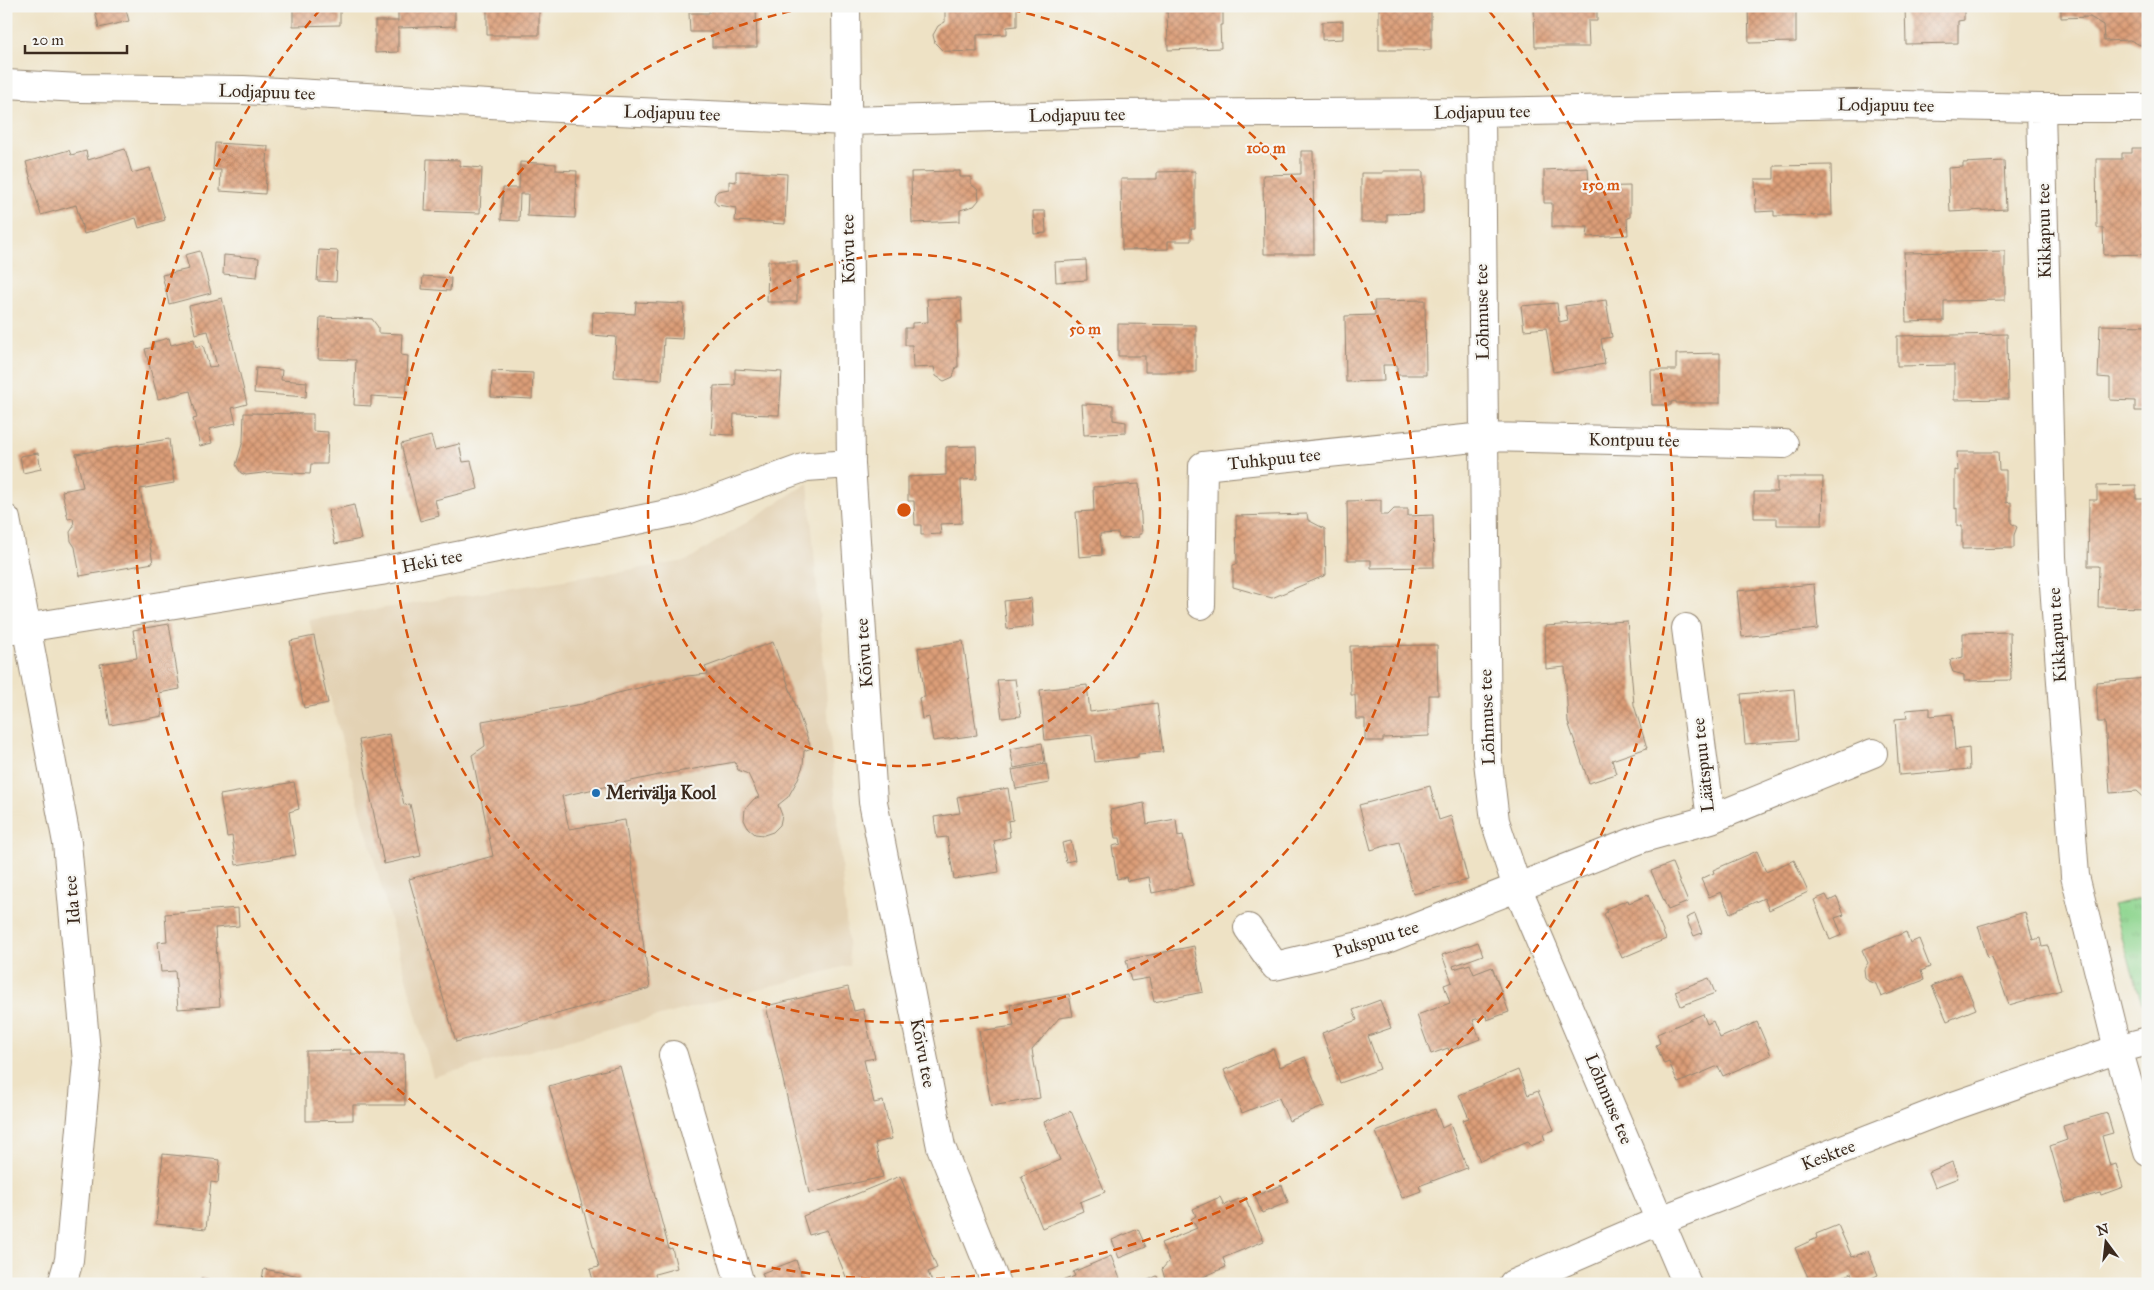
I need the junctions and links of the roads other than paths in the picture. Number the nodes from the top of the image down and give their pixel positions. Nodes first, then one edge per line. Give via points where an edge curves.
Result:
1 (846, 6) edge
2 (6, 84) edge
3 (2041, 108) junction
4 (2148, 108) edge
5 (1480, 112) junction
6 (847, 121) junction
7 (1484, 437) junction
8 (1784, 444) dead end
9 (851, 464) junction
10 (6, 519) edge
11 (1201, 605) dead end
12 (1686, 628) dead end
13 (16, 630) edge
14 (1873, 754) dead end
15 (1712, 819) junction
16 (1517, 887) junction
17 (1248, 928) dead end
18 (2148, 1042) edge
19 (2118, 1049) junction
20 (673, 1055) dead end
21 (2148, 1152) edge
22 (1661, 1220) junction
23 (62, 1284) edge
24 (740, 1284) edge
25 (996, 1284) edge
26 (1513, 1284) edge
27 (1687, 1284) edge

1 - 6 street, Kõivu tee
2 - 6 street, Lodjapuu tee via 243,90
3 - 4 street, Lodjapuu tee
3 - 5 street, Lodjapuu tee via 1854,104
3 - 19 street, Kikkapuu tee via 2052,557 2075,876
5 - 6 street, Lodjapuu tee via 1109,114
5 - 7 street, Lõhmuse tee
6 - 9 street, Kõivu tee
7 - 8 street, Kontpuu tee
7 - 11 street, Tuhkpuu tee via 1203,466
7 - 16 street, Lõhmuse tee via 1487,753 1495,821
9 - 13 street, Heki tee via 806,466 687,510 613,525 381,571
9 - 25 street, Kõivu tee via 874,802 941,1147
10 - 13 street, Ida tee
12 - 15 street, Läätspuu tee
13 - 23 street, Ida tee via 67,843 86,1062 69,1260
14 - 15 street
15 - 16 street, Läätspuu tee via 1643,838
16 - 17 street, Pukspuu tee via 1384,940 1275,966
16 - 22 street, Lõhmuse tee
18 - 19 street, Kesktee
19 - 21 street, Kikkapuu tee
19 - 22 street, Kesktee via 1946,1109
20 - 24 street
22 - 26 street, Kesktee
22 - 27 street, Lõhmuse tee

